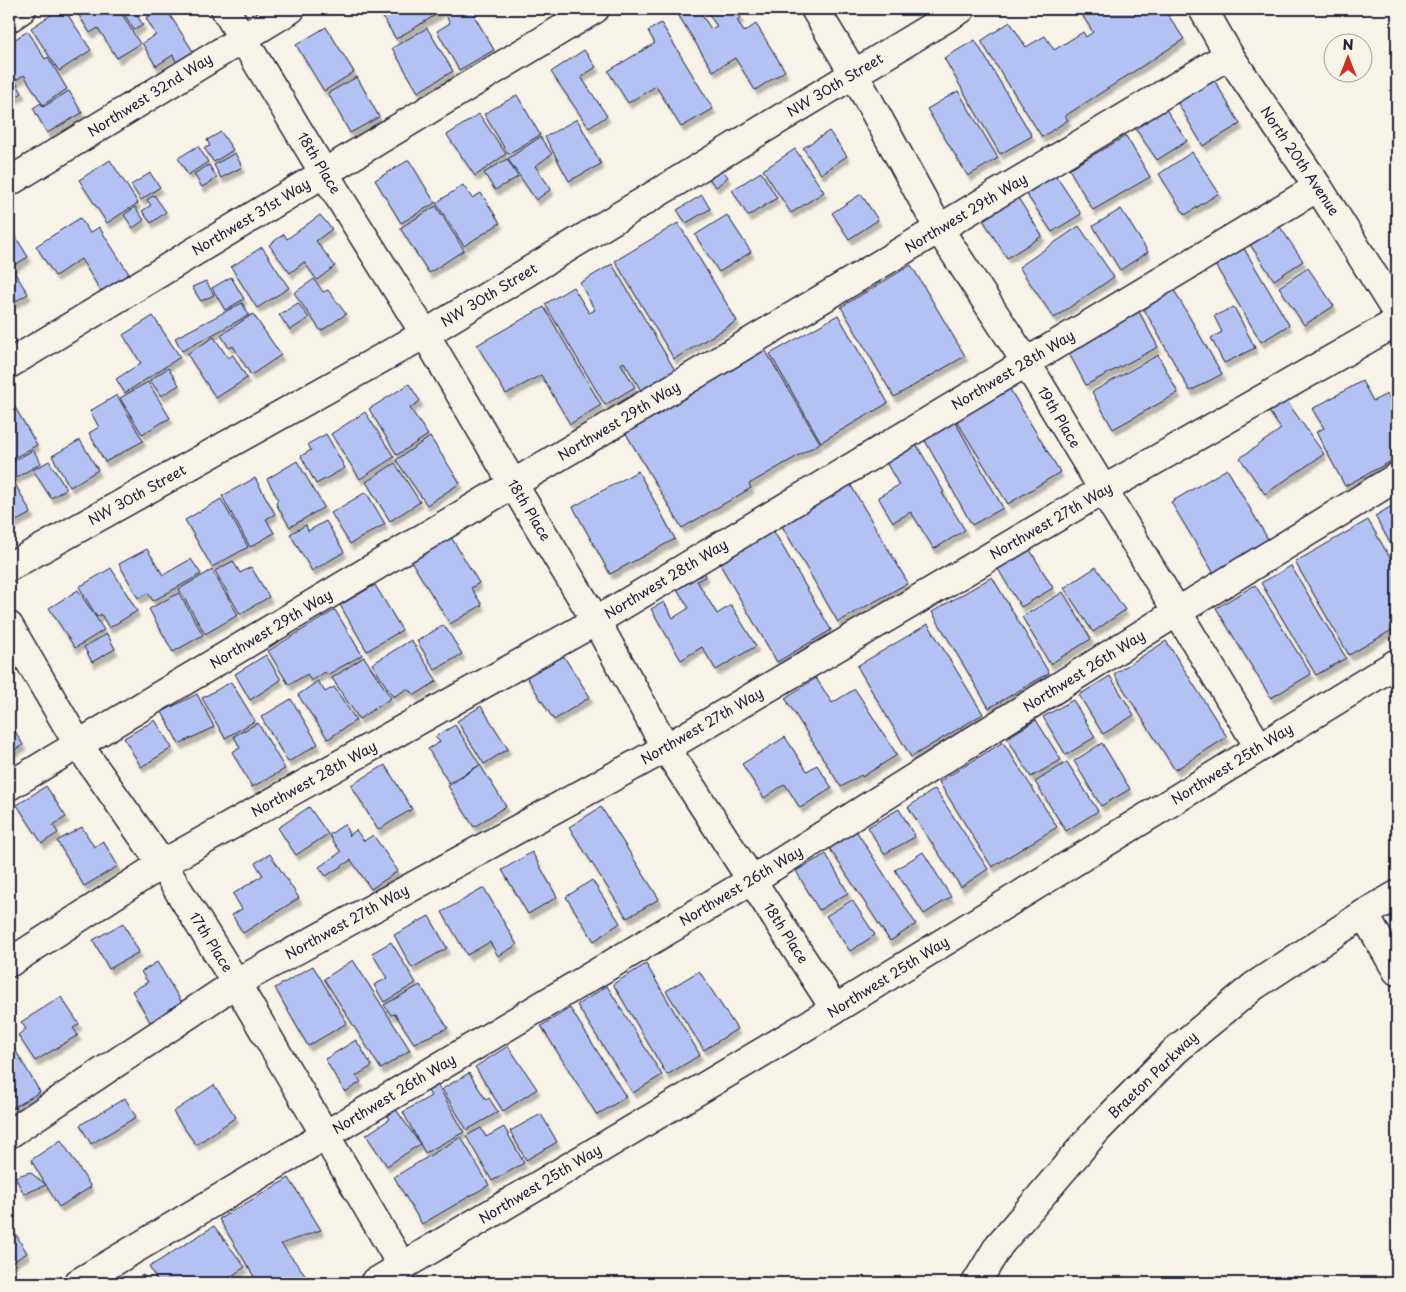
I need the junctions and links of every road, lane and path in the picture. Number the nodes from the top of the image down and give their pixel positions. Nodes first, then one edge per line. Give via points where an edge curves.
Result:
1 (22, 9) edge
2 (225, 9) edge
3 (291, 9) edge
4 (595, 9) edge
5 (815, 9) edge
6 (961, 9) edge
7 (1203, 9) edge
8 (9, 18) edge
9 (243, 38) junction
10 (1229, 55) junction
11 (854, 74) junction
12 (324, 173) junction
13 (9, 182) edge
14 (1318, 187) junction
15 (939, 229) junction
16 (1397, 313) edge
17 (1397, 322) edge
18 (425, 334) junction
19 (1026, 362) junction
20 (9, 364) edge
21 (1397, 477) edge
22 (513, 484) junction
23 (1103, 490) junction
24 (9, 567) edge
25 (1178, 612) junction
26 (596, 621) junction
27 (9, 626) edge
28 (1397, 663) edge
29 (78, 744) junction
30 (1259, 747) junction
31 (666, 748) junction
32 (9, 786) edge
33 (162, 864) junction
34 (752, 880) junction
35 (1397, 895) edge
36 (1364, 914) junction
37 (9, 962) edge
38 (1397, 971) edge
39 (236, 983) junction
40 (835, 1009) junction
41 (9, 1134) edge
42 (325, 1135) junction
43 (402, 1266) junction
44 (78, 1283) edge
45 (374, 1283) edge
46 (976, 1283) edge

1 - 8 street
2 - 9 street, 18th Place
3 - 9 street, Northwest 32nd Way
4 - 12 street, Northwest 31st Way
5 - 11 street, 19th Place
6 - 11 street, NW 30th Street
7 - 10 street, North 20th Avenue
9 - 12 street, 18th Place
9 - 13 street, Northwest 32nd Way
10 - 14 street, North 20th Avenue
10 - 15 street, Northwest 29th Way
11 - 15 street, 19th Place
11 - 18 street, NW 30th Street
12 - 18 street, 18th Place
12 - 20 street, Northwest 31st Way
14 - 16 street, North 20th Avenue
14 - 19 street, Northwest 28th Way
15 - 19 street, 19th Place
15 - 22 street, Northwest 29th Way
17 - 23 street, Northwest 27th Way
18 - 22 street, 18th Place
18 - 24 street, NW 30th Street
19 - 23 street, 19th Place
19 - 26 street, Northwest 28th Way
21 - 25 street, Northwest 26th Way
22 - 26 street, 18th Place
22 - 29 street, Northwest 29th Way
23 - 25 street, 19th Place
23 - 31 street, Northwest 27th Way
25 - 30 street, 19th Place
25 - 34 street, Northwest 26th Way
26 - 31 street, 18th Place
26 - 33 street, Northwest 28th Way
27 - 29 street, 17th Place
28 - 30 street, Northwest 25th Way
29 - 32 street, Northwest 29th Way
29 - 33 street, 17th Place
30 - 40 street, Northwest 25th Way
31 - 34 street, 18th Place
31 - 39 street, Northwest 27th Way
33 - 37 street, Northwest 28th Way
33 - 39 street, 17th Place
34 - 40 street, 18th Place
34 - 42 street, Northwest 26th Way
35 - 36 street, Braeton Parkway
36 - 38 street
36 - 46 street, Braeton Parkway via 1254,986 1176,1050 1097,1130 999,1245
39 - 41 street, Northwest 27th Way
39 - 42 street, 17th Place
40 - 43 street, Northwest 25th Way
42 - 43 street, 17th Place
42 - 44 street, Northwest 26th Way
43 - 45 street, Northwest 25th Way

